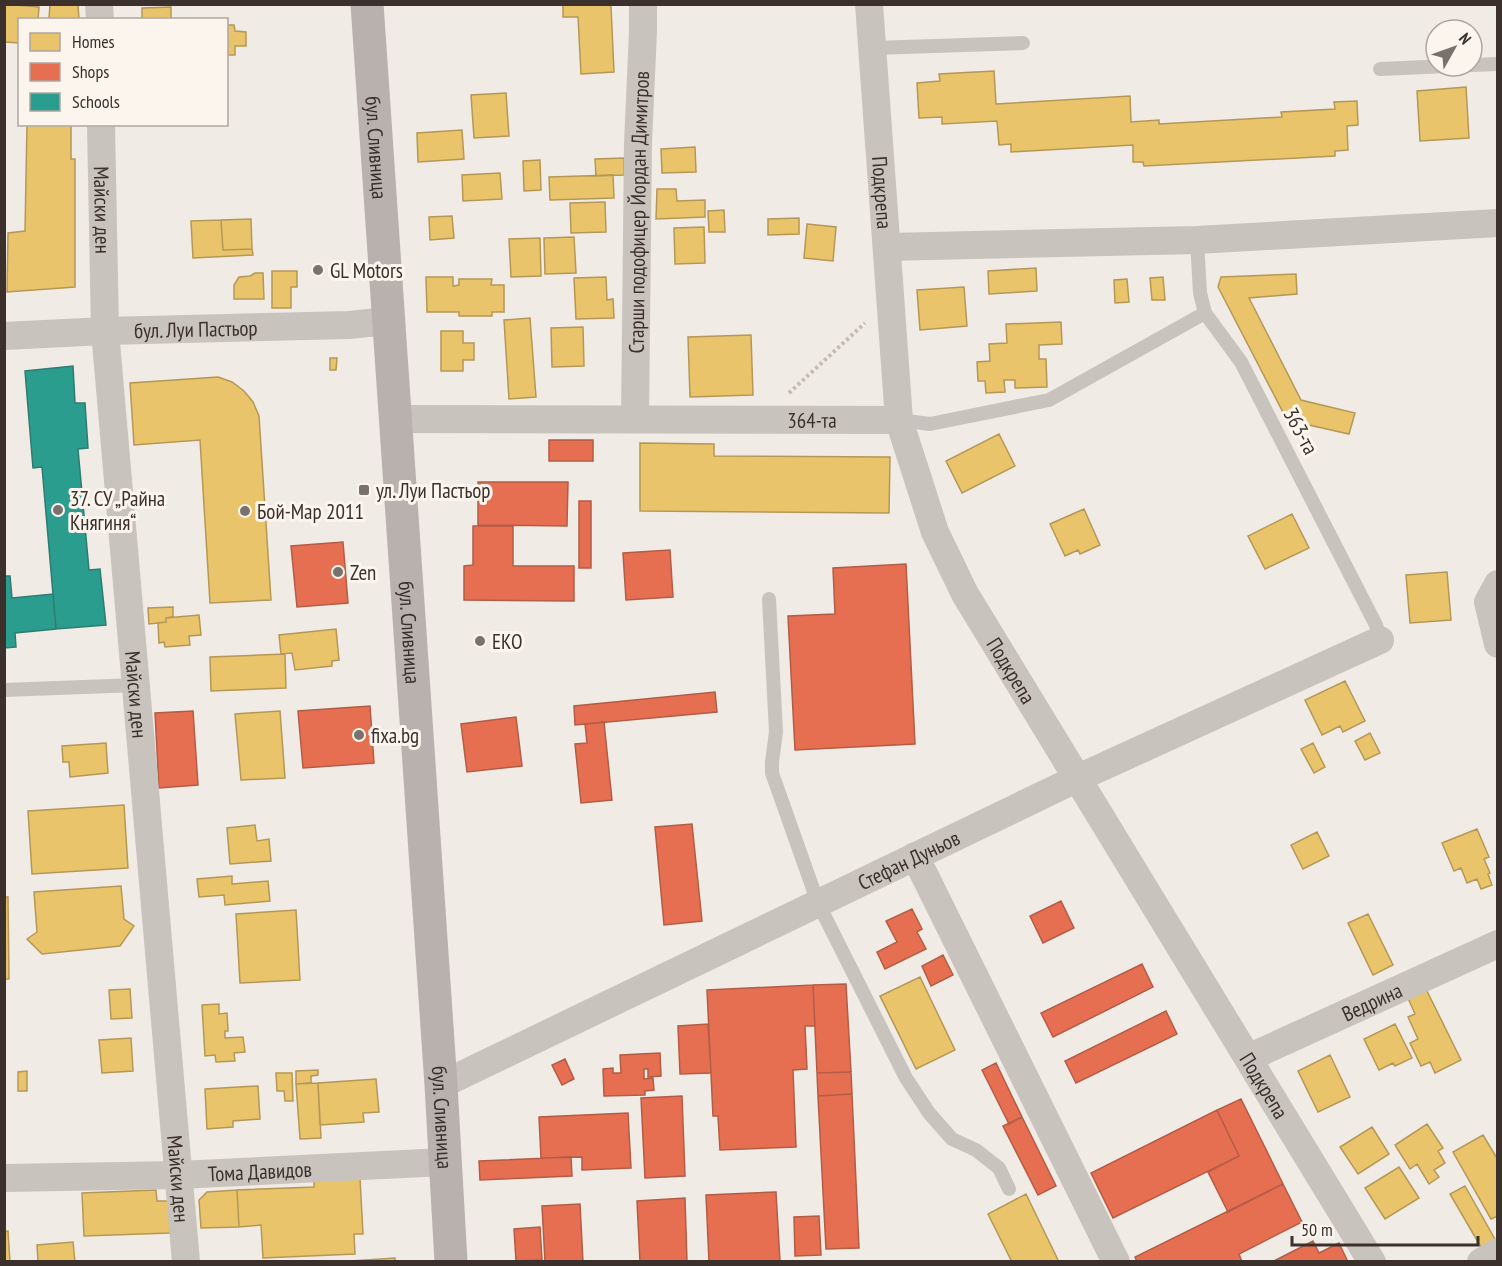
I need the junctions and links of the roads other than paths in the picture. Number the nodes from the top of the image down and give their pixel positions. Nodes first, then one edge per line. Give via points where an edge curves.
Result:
1 (367, 4) edge
2 (643, 4) edge
3 (869, 4) edge
4 (1023, 43) dead end
5 (873, 48) junction
6 (1424, 67) edge
7 (1380, 69) dead end
8 (101, 126) edge
9 (1497, 223) edge
10 (1197, 240) junction
11 (887, 247) junction
12 (1205, 313) junction
13 (388, 321) junction
14 (105, 331) junction
15 (4, 336) edge
16 (395, 419) junction
17 (634, 419) junction
18 (899, 420) junction
19 (1497, 585) edge
20 (769, 599) dead end
21 (1380, 640) joint
22 (1497, 644) edge
23 (137, 685) junction
24 (4, 690) edge
25 (1076, 779) junction
26 (915, 856) junction
27 (818, 903) junction
28 (1497, 944) edge
29 (1248, 1058) junction
30 (441, 1085) junction
31 (445, 1162) junction
32 (179, 1175) junction
33 (4, 1178) edge
34 (1009, 1189) dead end
35 (1497, 1252) edge
36 (186, 1262) edge
37 (451, 1262) edge
38 (1116, 1262) edge
39 (1372, 1262) edge
40 (1481, 1262) edge

1 - 13 main road, бул. Сливница
2 - 17 street, Старши подофицер Йордан Димитров
3 - 5 street, Подкрепа
4 - 5 lane
5 - 11 street, Подкрепа
6 - 7 lane
8 - 14 street, Майски ден
9 - 10 street
10 - 11 street
10 - 12 lane, 363-та
11 - 18 street, Подкрепа
12 - 18 lane, 364-та via 1049,400 930,424
12 - 21 lane, 363-та via 1241,362
13 - 14 street, бул. Луи Пастьор
13 - 16 main road, бул. Сливница
14 - 15 street, бул. Луи Пастьор
14 - 23 street, Майски ден
16 - 17 street, 364-та
16 - 30 main road, бул. Сливница
17 - 18 street, 364-та
18 - 25 street, Подкрепа via 935,532 965,594
19 - 22 street via 1488,602
20 - 27 lane via 776,732 772,773
21 - 25 street, Стефан Дуньов
23 - 24 lane
23 - 32 street, Майски ден
25 - 26 street, Стефан Дуньов
25 - 29 street, Подкрепа
26 - 27 street, Стефан Дуньов
26 - 38 street
27 - 30 street, Стефан Дуньов
27 - 34 lane via 906,1078 929,1113 952,1139 976,1150 999,1168
28 - 29 street, Ведрина
29 - 39 street, Подкрепа
30 - 31 main road, бул. Сливница
31 - 32 street, Тома Давидов
31 - 37 main road, бул. Сливница
32 - 33 street, Тома Давидов
32 - 36 street, Майски ден
35 - 40 street

